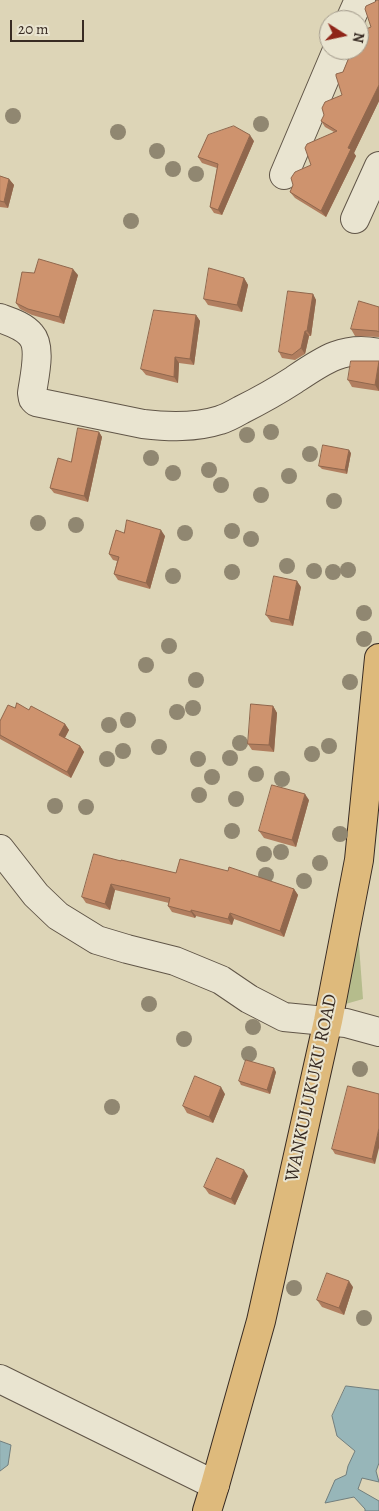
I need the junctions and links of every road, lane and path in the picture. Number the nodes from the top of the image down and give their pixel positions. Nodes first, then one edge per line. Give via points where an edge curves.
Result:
1 (333, 60) edge
2 (379, 166) edge
3 (284, 175) dead end
4 (355, 219) dead end
5 (0, 318) edge
6 (379, 353) edge
7 (379, 658) edge
8 (0, 849) edge
9 (328, 1021) junction
10 (379, 1032) edge
11 (0, 1379) edge
12 (216, 1485) junction
13 (207, 1511) edge

1 - 3 street
2 - 4 street
5 - 6 street via 18,325 35,341 37,354 32,393 36,402 160,426 202,425 222,419 264,398 327,358 347,352
7 - 9 main road, WANKULUKUKU ROAD via 359,860
8 - 9 street via 58,916 97,940 175,962 221,980 284,1017
9 - 10 street
9 - 12 main road, WANKULUKUKU ROAD via 261,1321
11 - 12 street
12 - 13 main road, WANKULUKUKU ROAD

